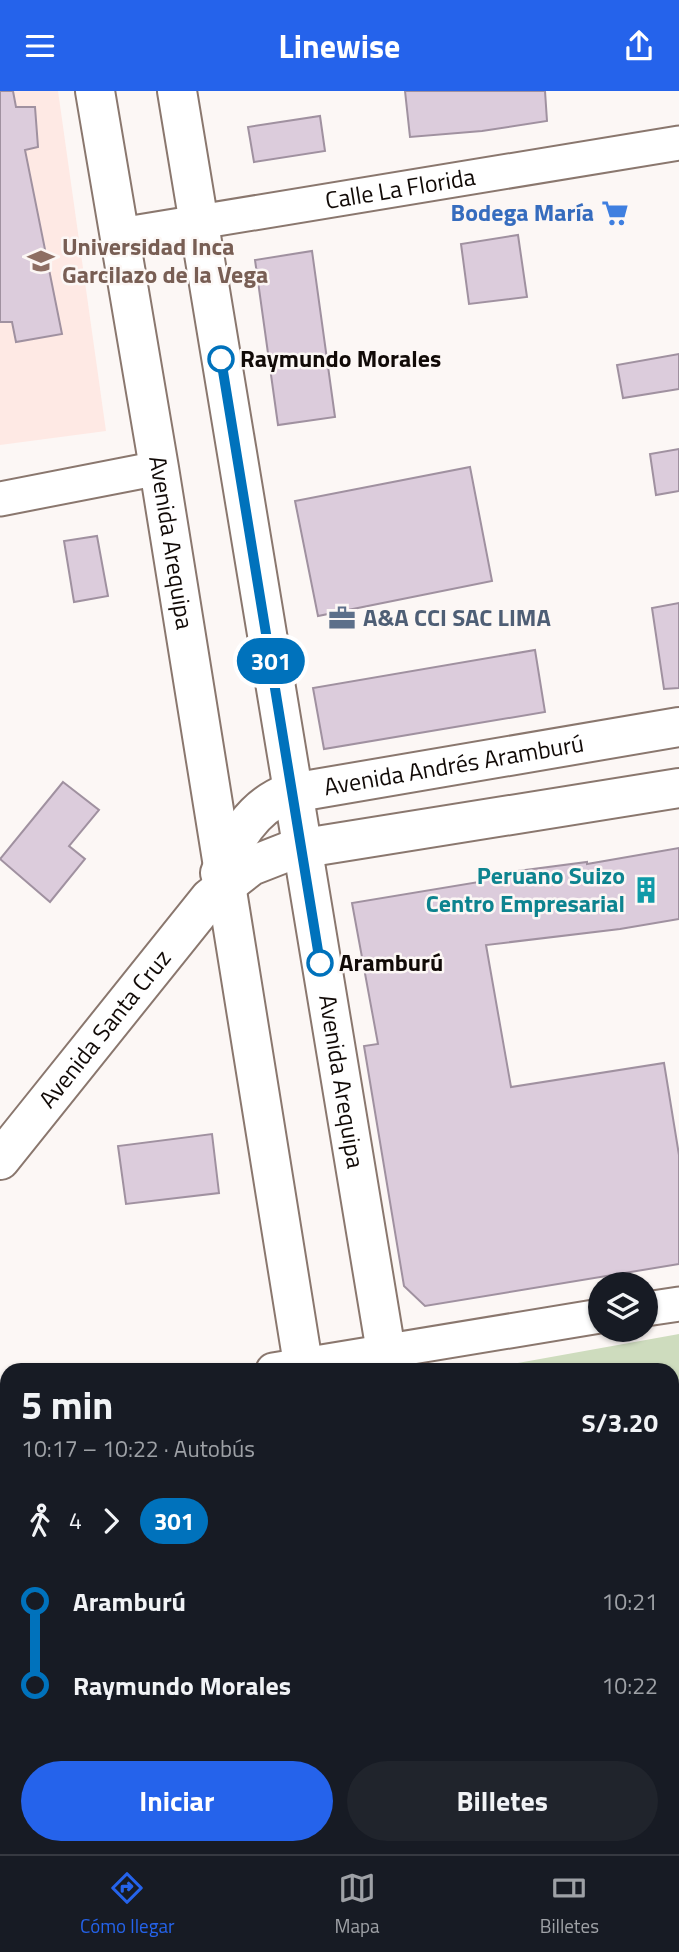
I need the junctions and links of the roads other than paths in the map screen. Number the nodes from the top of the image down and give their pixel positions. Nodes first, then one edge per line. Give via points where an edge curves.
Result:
1 (95, 91) edge
2 (177, 91) edge
3 (679, 143) edge
4 (199, 222) junction
5 (120, 235) junction
6 (159, 468) junction
7 (0, 499) edge
8 (679, 727) edge
9 (679, 787) edge
10 (293, 792) junction
11 (301, 848) junction
12 (219, 883) junction
13 (0, 1160) edge
14 (679, 1304) edge
15 (658, 1307) edge
16 (588, 1319) edge
17 (388, 1361) edge
18 (293, 1363) edge
19 (364, 1363) edge

1 - 5 main road, Avenida Arequipa
2 - 4 main road, Avenida Arequipa
3 - 4 street, Calle La Florida
4 - 5 street, Calle La Florida
4 - 10 main road, Avenida Arequipa
5 - 6 main road, Avenida Arequipa
6 - 7 street
6 - 12 main road, Avenida Arequipa
8 - 10 main road, Avenida Andrés Aramburú
9 - 11 main road
10 - 11 main road, Avenida Arequipa
10 - 12 main road, Avenida Andrés Aramburú via 268,801 253,815 234,843
11 - 12 main road via 280,853
11 - 17 main road, Avenida Arequipa
12 - 13 main road, Avenida Santa Cruz
12 - 18 main road, Avenida Arequipa
14 - 15 street
16 - 17 street
17 - 19 street

